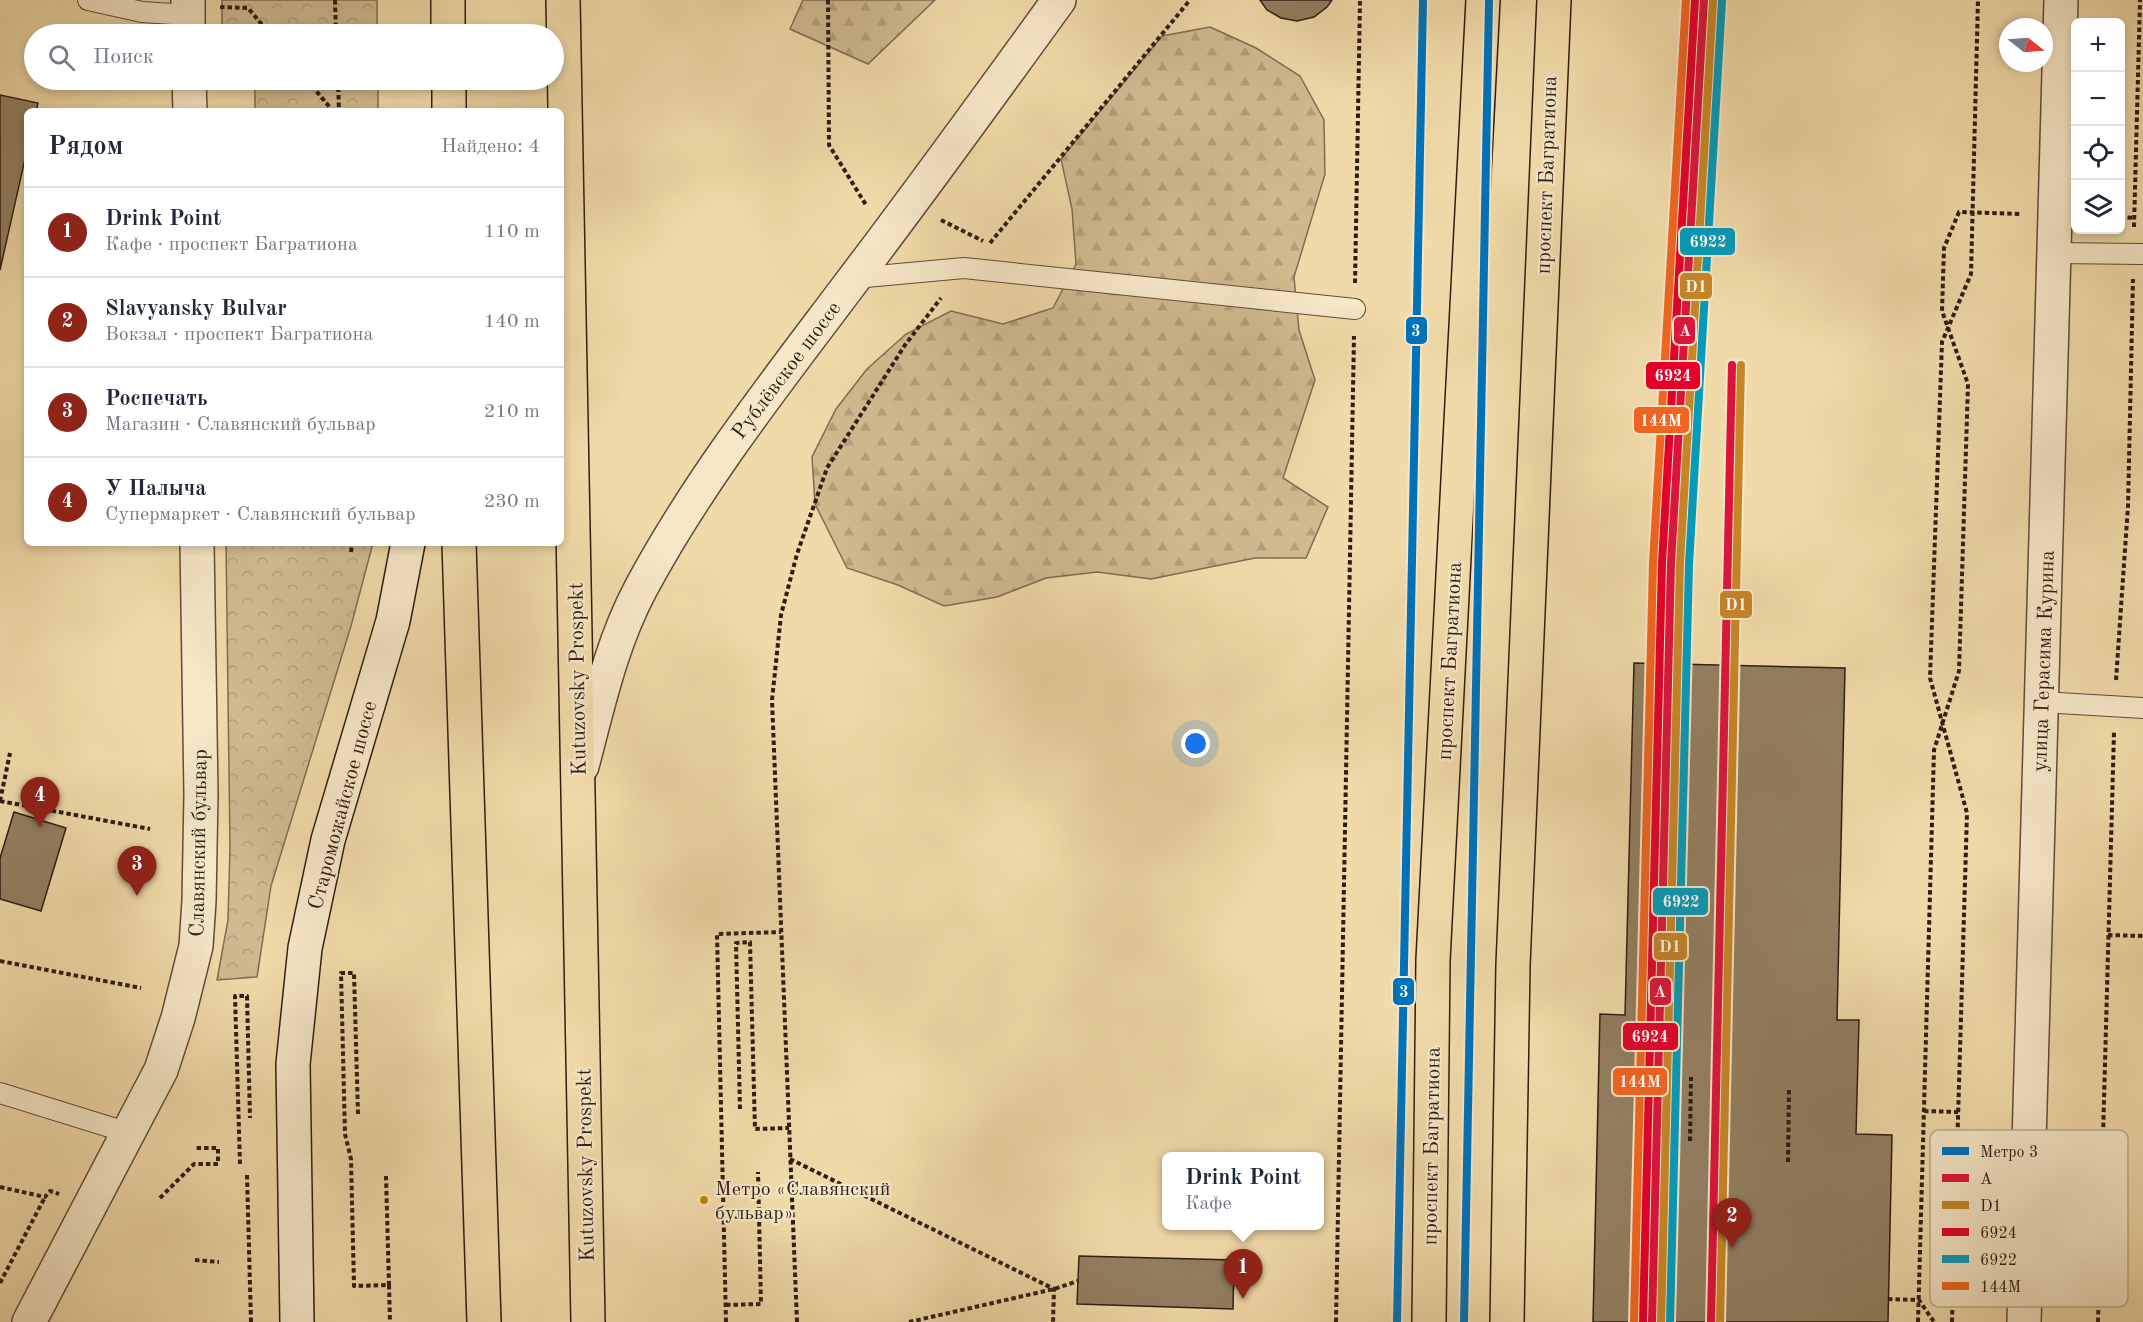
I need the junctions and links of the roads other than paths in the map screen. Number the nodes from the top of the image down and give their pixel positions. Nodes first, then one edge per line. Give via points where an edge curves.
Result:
1 (88, 0) edge
2 (447, 0) edge
3 (563, 0) edge
4 (1059, 0) edge
5 (1483, 0) edge
6 (1554, 0) edge
7 (2061, 0) edge
8 (188, 16) edge
9 (448, 24) edge
10 (563, 24) edge
11 (564, 48) edge
12 (189, 90) edge
13 (449, 90) edge
14 (190, 108) edge
15 (449, 108) edge
16 (2054, 253) junction
17 (2138, 254) edge
18 (855, 278) junction
19 (1355, 309) road end
20 (197, 546) edge
21 (407, 546) edge
22 (459, 546) edge
23 (2042, 702) junction
24 (2143, 708) edge
25 (579, 776) junction
26 (0, 1093) edge
27 (2030, 1130) edge
28 (129, 1133) junction
29 (2024, 1307) edge
30 (29, 1322) edge
31 (297, 1322) edge
32 (484, 1322) edge
33 (588, 1322) edge
34 (1429, 1322) edge
35 (1507, 1322) edge
36 (2024, 1322) edge

1 - 8 lane via 142,12
2 - 9 main road
3 - 10 main road, Kutuzovsky Prospekt
4 - 18 street, Рублёвское шоссе
5 - 34 main road, проспект Багратиона via 1433,960
6 - 35 main road, проспект Багратиона via 1513,965
7 - 16 street, улица Герасима Курина
11 - 25 main road, Kutuzovsky Prospekt
12 - 14 street
13 - 15 main road
16 - 17 lane
16 - 23 street, улица Герасима Курина
18 - 19 lane via 964,268
18 - 25 street, Рублёвское шоссе via 747,420 640,590 608,666
20 - 28 street, Славянский бульвар via 201,794 196,946 161,1070
21 - 31 street, Староможайское шоссе via 393,621 328,840 305,948 293,1064
22 - 32 main road
23 - 24 lane
23 - 27 street, улица Герасима Курина
25 - 33 main road, Kutuzovsky Prospekt
26 - 28 lane
28 - 30 street, Славянский бульвар
29 - 36 street, улица Герасима Курина

